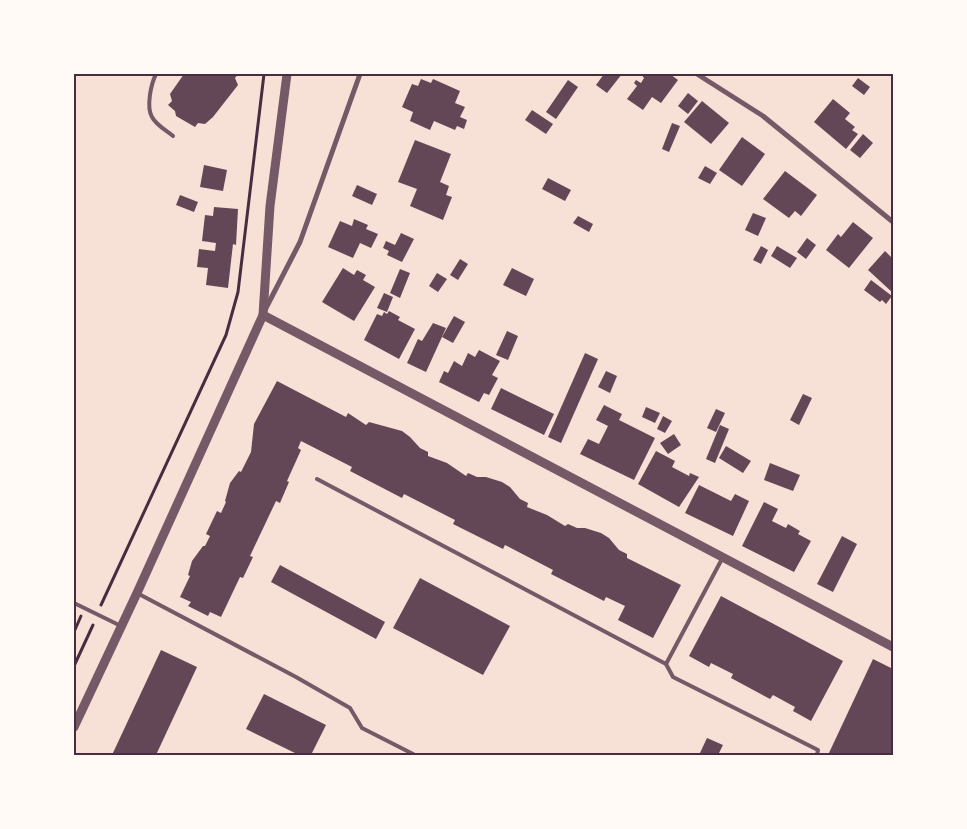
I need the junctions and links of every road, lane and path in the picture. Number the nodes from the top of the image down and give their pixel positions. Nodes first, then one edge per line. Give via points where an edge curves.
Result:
1 (156, 74) edge
2 (264, 74) edge
3 (287, 74) edge
4 (360, 74) edge
5 (697, 74) edge
6 (173, 136) dead end
7 (893, 222) edge
8 (263, 315) junction
9 (317, 479) dead end
10 (723, 557) junction
11 (137, 593) junction
12 (74, 603) edge
13 (84, 608) junction
14 (97, 614) junction
15 (121, 626) junction
16 (74, 632) edge
17 (893, 647) edge
18 (666, 664) junction
19 (74, 666) edge
20 (74, 727) edge
21 (415, 755) edge
22 (817, 755) edge

1 - 6 lane via 152,81 150,111 153,119
2 - 14 path via 238,292 226,335
3 - 8 street via 270,206
4 - 8 street via 300,242
5 - 7 street via 762,116
8 - 10 street
8 - 11 street
9 - 18 lane
10 - 17 street
10 - 18 lane
11 - 15 street
11 - 21 lane via 350,708 362,728
12 - 13 lane
13 - 14 lane
13 - 16 path
14 - 15 lane
14 - 19 path
15 - 20 street
18 - 22 lane via 673,677 818,750

